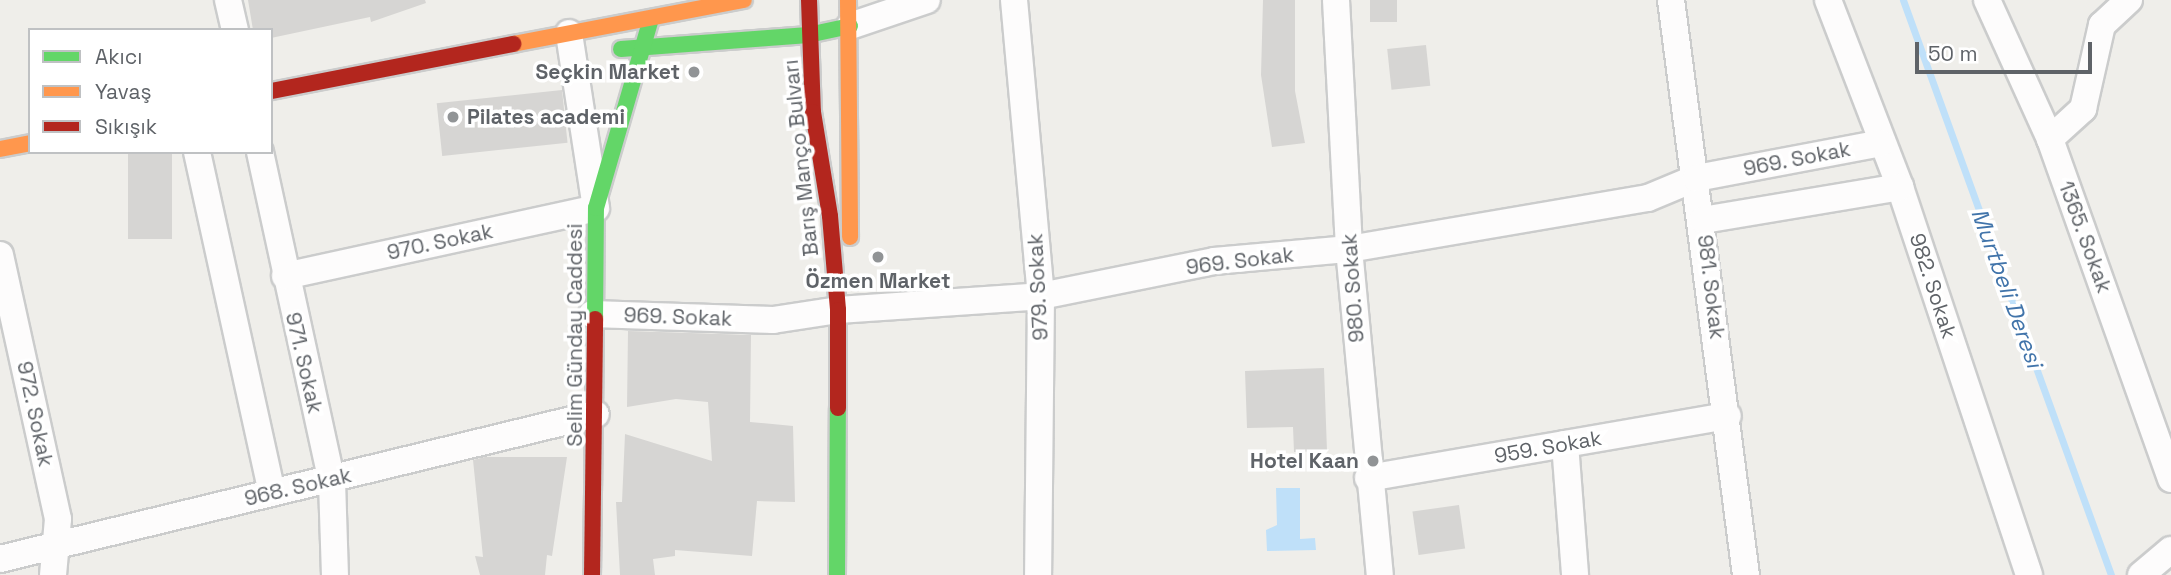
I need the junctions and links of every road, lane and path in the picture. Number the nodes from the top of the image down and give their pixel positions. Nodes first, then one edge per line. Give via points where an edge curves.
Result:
1 (228, 0) edge
2 (744, 0) edge
3 (809, 0) edge
4 (848, 0) edge
5 (927, 0) edge
6 (1014, 0) edge
7 (1336, 0) edge
8 (1671, 0) edge
9 (1828, 0) edge
10 (1987, 0) edge
11 (2129, 0) edge
12 (649, 10) edge
13 (850, 26) junction
14 (235, 28) edge
15 (808, 34) junction
16 (585, 46) junction
17 (643, 47) junction
18 (273, 91) edge
19 (2050, 139) junction
20 (28, 143) edge
21 (1881, 143) junction
22 (0, 149) edge
23 (197, 154) edge
24 (260, 154) edge
25 (1696, 178) junction
26 (1900, 187) junction
27 (596, 208) junction
28 (1703, 220) junction
29 (1349, 249) junction
30 (0, 254) edge
31 (285, 276) junction
32 (1041, 296) junction
33 (838, 310) junction
34 (592, 314) junction
35 (596, 414) junction
36 (1728, 416) junction
37 (1565, 444) junction
38 (1368, 478) junction
39 (2171, 479) edge
40 (331, 481) junction
41 (272, 493) junction
42 (57, 544) junction
43 (2171, 550) edge
44 (0, 559) edge
45 (53, 575) edge
46 (335, 575) edge
47 (592, 575) edge
48 (837, 575) edge
49 (1038, 575) edge
50 (1380, 575) edge
51 (1575, 575) edge
52 (1746, 575) edge
53 (2029, 575) edge
54 (2141, 575) edge

1 - 14 street
2 - 12 street
3 - 15 street, Barış Manço Bulvarı
4 - 13 street, Barış Manço Bulvarı
5 - 13 street
6 - 32 street, 979. Sokak
7 - 29 street, 980. Sokak
8 - 25 street, 981. Sokak
9 - 21 street, 982. Sokak
10 - 19 street, 1365. Sokak
11 - 19 street via 2102,24 2083,109
12 - 16 street
12 - 17 street, Selim Günday Caddesi
13 - 15 street
13 - 33 street, Barış Manço Bulvarı via 850,265
15 - 17 street
15 - 33 street, Barış Manço Bulvarı
16 - 17 street
16 - 18 street via 445,55
16 - 27 street
17 - 27 street, Selim Günday Caddesi
19 - 39 street, 1365. Sokak
20 - 22 street
21 - 25 street, 969. Sokak
21 - 26 street, 982. Sokak
23 - 41 street
24 - 31 street, 971. Sokak
25 - 28 street, 981. Sokak
25 - 29 street, 969. Sokak via 1648,198
26 - 28 street
26 - 53 street, 982. Sokak
27 - 31 street, 970. Sokak
27 - 34 street, Selim Günday Caddesi
28 - 36 street, 981. Sokak
29 - 32 street, 969. Sokak via 1214,261
29 - 38 street, 980. Sokak
30 - 42 street, 972. Sokak via 58,519
31 - 40 street, 971. Sokak
32 - 33 street, 969. Sokak
32 - 49 street, 979. Sokak
33 - 34 street, 969. Sokak via 772,320
33 - 48 street, Barış Manço Bulvarı
34 - 35 street, Selim Günday Caddesi
35 - 40 street, 968. Sokak
35 - 47 street, Selim Günday Caddesi
36 - 37 street, 959. Sokak
36 - 52 street, 981. Sokak
37 - 38 street, 959. Sokak
37 - 51 street
38 - 50 street, 980. Sokak
40 - 41 street, 968. Sokak
40 - 46 street, 971. Sokak
41 - 42 street, 968. Sokak
42 - 44 street, 968. Sokak
42 - 45 street, 972. Sokak
43 - 54 street

